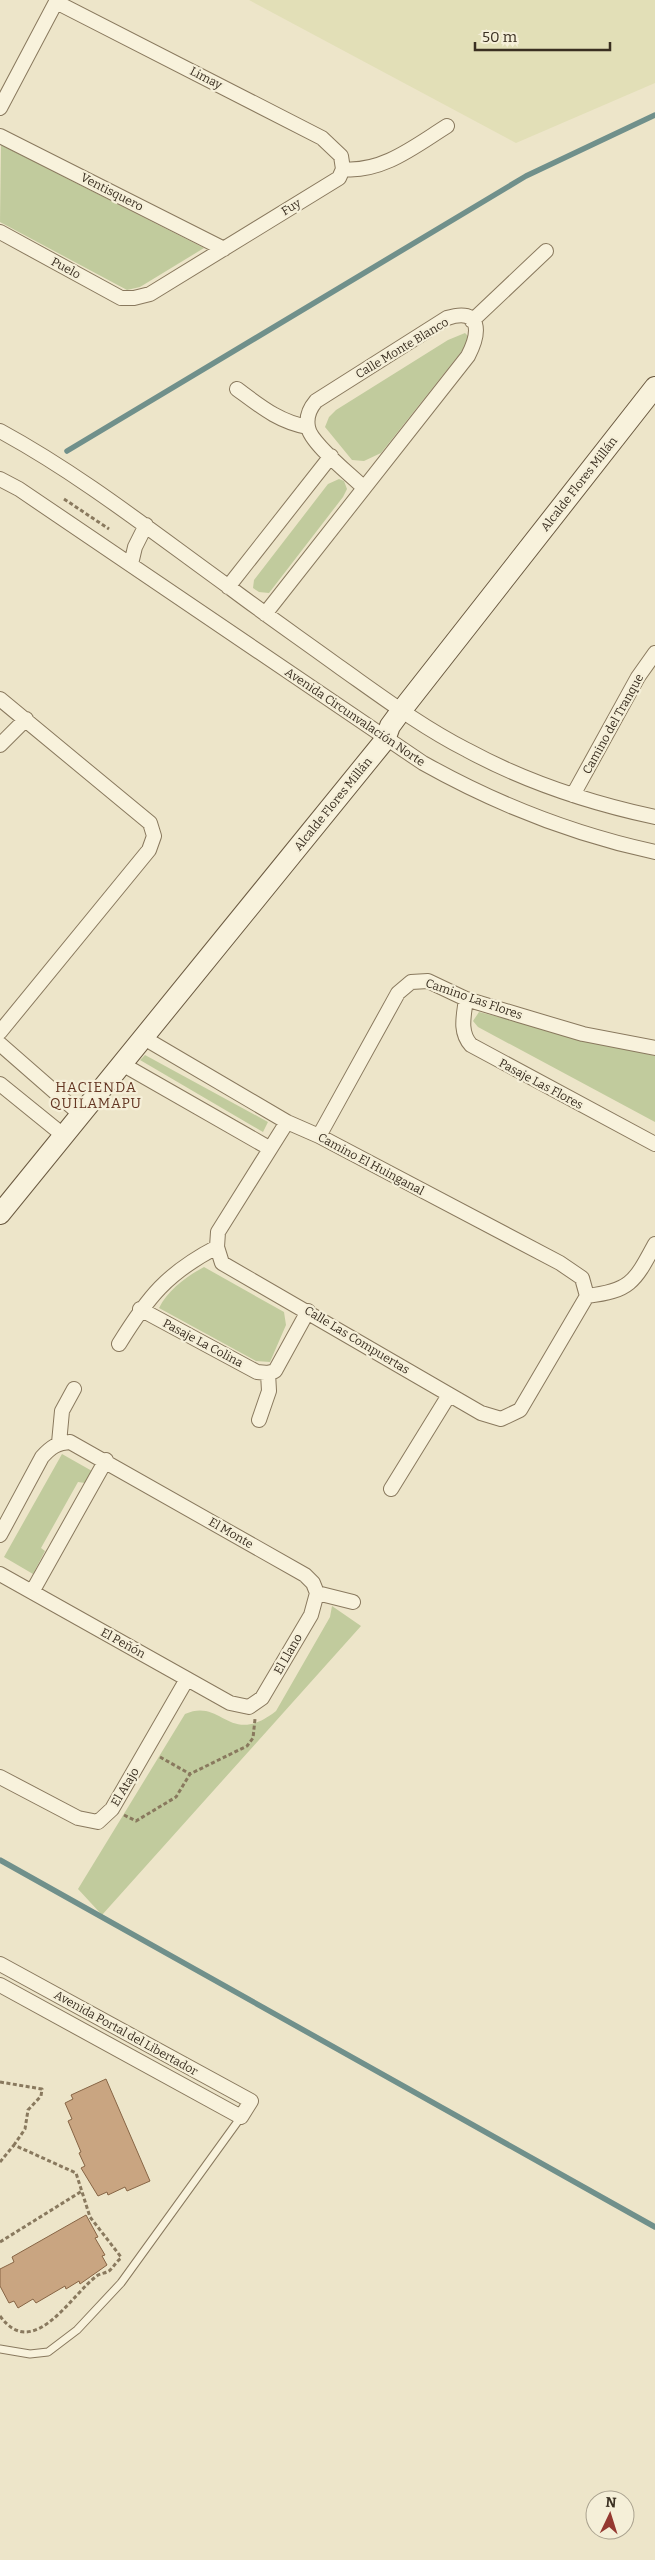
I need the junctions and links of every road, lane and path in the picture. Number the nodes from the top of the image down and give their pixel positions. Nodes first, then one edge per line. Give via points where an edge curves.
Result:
1 (56, 1) edge
2 (0, 108) edge
3 (447, 126) dead end
4 (0, 136) edge
5 (343, 169) junction
6 (0, 232) edge
7 (224, 248) junction
8 (546, 251) dead end
9 (134, 298) joint
10 (472, 321) junction
11 (655, 387) edge
12 (237, 389) dead end
13 (308, 427) junction
14 (0, 431) edge
15 (331, 456) junction
16 (0, 478) edge
17 (364, 488) junction
18 (146, 525) junction
19 (131, 564) junction
20 (228, 587) junction
21 (266, 614) junction
22 (655, 653) edge
23 (0, 699) edge
24 (401, 711) junction
25 (26, 719) junction
26 (385, 740) junction
27 (0, 745) edge
28 (573, 796) junction
29 (655, 817) edge
30 (655, 852) edge
31 (466, 998) junction
32 (0, 1032) edge
33 (144, 1038) junction
34 (0, 1044) edge
35 (655, 1048) edge
36 (122, 1064) junction
37 (0, 1084) edge
38 (80, 1114) junction
39 (287, 1122) junction
40 (63, 1135) junction
41 (319, 1136) junction
42 (655, 1144) edge
43 (269, 1148) junction
44 (0, 1214) edge
45 (655, 1244) edge
46 (217, 1247) junction
47 (587, 1296) junction
48 (140, 1309) junction
49 (308, 1311) junction
50 (119, 1344) dead end
51 (268, 1373) junction
52 (74, 1389) dead end
53 (449, 1394) junction
54 (259, 1420) dead end
55 (59, 1443) junction
56 (106, 1460) junction
57 (391, 1489) dead end
58 (0, 1535) edge
59 (0, 1574) edge
60 (32, 1592) junction
61 (317, 1592) junction
62 (353, 1602) dead end
63 (187, 1679) junction
64 (252, 1705) junction
65 (147, 1750) junction
66 (190, 1774) junction
67 (0, 1777) edge
68 (112, 1809) junction
69 (0, 1964) edge
70 (0, 1985) edge
71 (0, 2082) edge
72 (241, 2117) junction
73 (14, 2146) junction
74 (0, 2162) edge
75 (82, 2191) junction
76 (0, 2242) edge
77 (121, 2257) junction
78 (135, 2264) junction
79 (0, 2316) edge
80 (0, 2349) edge

1 - 2 street
1 - 5 street, Limay via 322,138 341,156
3 - 5 street via 377,167
4 - 7 street, Ventisquero
5 - 7 street, Fuy via 338,178
6 - 9 street, Puelo via 121,298
7 - 9 street, Fuy via 150,294
8 - 10 street
10 - 13 street, Calle Monte Blanco via 461,316 447,318 316,401 309,412
10 - 17 street via 476,325 477,336 468,356
11 - 24 street, Alcalde Flores Millán
12 - 13 street via 283,421
13 - 15 street via 311,435
14 - 18 street
15 - 17 street
15 - 20 street
16 - 19 street, Avenida Circunvalación Norte
17 - 21 street
18 - 19 street
18 - 20 street
19 - 26 street, Avenida Circunvalación Norte
20 - 21 street
21 - 24 street
22 - 28 street, Camino del Tranque via 638,677
23 - 25 street
24 - 26 street, Alcalde Flores Millán
24 - 28 street via 467,751
25 - 27 street
25 - 32 street via 150,823 154,836 149,850
26 - 30 street, Avenida Circunvalación Norte via 501,803 584,834
26 - 33 street, Alcalde Flores Millán
28 - 29 street
31 - 35 street, Camino Las Flores via 584,1034
31 - 41 street, Camino Las Flores via 428,981 403,986
31 - 42 street, Pasaje Las Flores via 463,1031 471,1045
33 - 36 street, Alcalde Flores Millán
33 - 39 street, Camino El Huinganal
34 - 38 street
36 - 38 street, Alcalde Flores Millán
36 - 43 street
37 - 40 street
38 - 40 street, Alcalde Flores Millán
39 - 41 street, Camino El Huinganal
39 - 43 street
40 - 44 street, Alcalde Flores Millán
41 - 47 street, Camino El Huinganal via 560,1263 582,1278
43 - 46 street via 218,1232
45 - 47 street via 641,1270 622,1290
46 - 48 street via 197,1257 162,1284
46 - 49 street, Calle Las Compuertas via 222,1263
47 - 53 street, Calle Las Compuertas via 520,1410 501,1419 482,1413
48 - 50 street
48 - 51 street, Pasaje La Colina via 256,1372
49 - 51 street via 275,1371
49 - 53 street, Calle Las Compuertas
51 - 54 street via 269,1391
52 - 55 street via 62,1411
53 - 57 street
55 - 56 street, El Monte via 70,1442
55 - 58 street via 42,1457
56 - 60 street
56 - 61 street, El Monte via 305,1575
59 - 60 street, El Peñón
60 - 63 street, El Peñón
61 - 62 street
61 - 64 street, El Llano via 311,1615 262,1698
63 - 64 street, El Peñón via 230,1703
63 - 65 street, El Atajo
64 - 66 path via 253,1738 246,1746
65 - 66 path
65 - 68 street, El Atajo
66 - 68 path via 176,1797 136,1821
67 - 68 street, El Atajo via 89,1822 98,1822
69 - 72 street, Avenida Portal del Libertador via 251,2102
70 - 72 street, Avenida Portal del Libertador
71 - 73 path via 42,2089 41,2096 28,2110 25,2129
72 - 78 lane
73 - 74 path
73 - 75 path via 76,2173
75 - 76 path
75 - 77 path via 90,2217
77 - 78 path
77 - 79 path via 49,2323 31,2333 15,2329
78 - 80 lane via 77,2330 48,2352 30,2354

